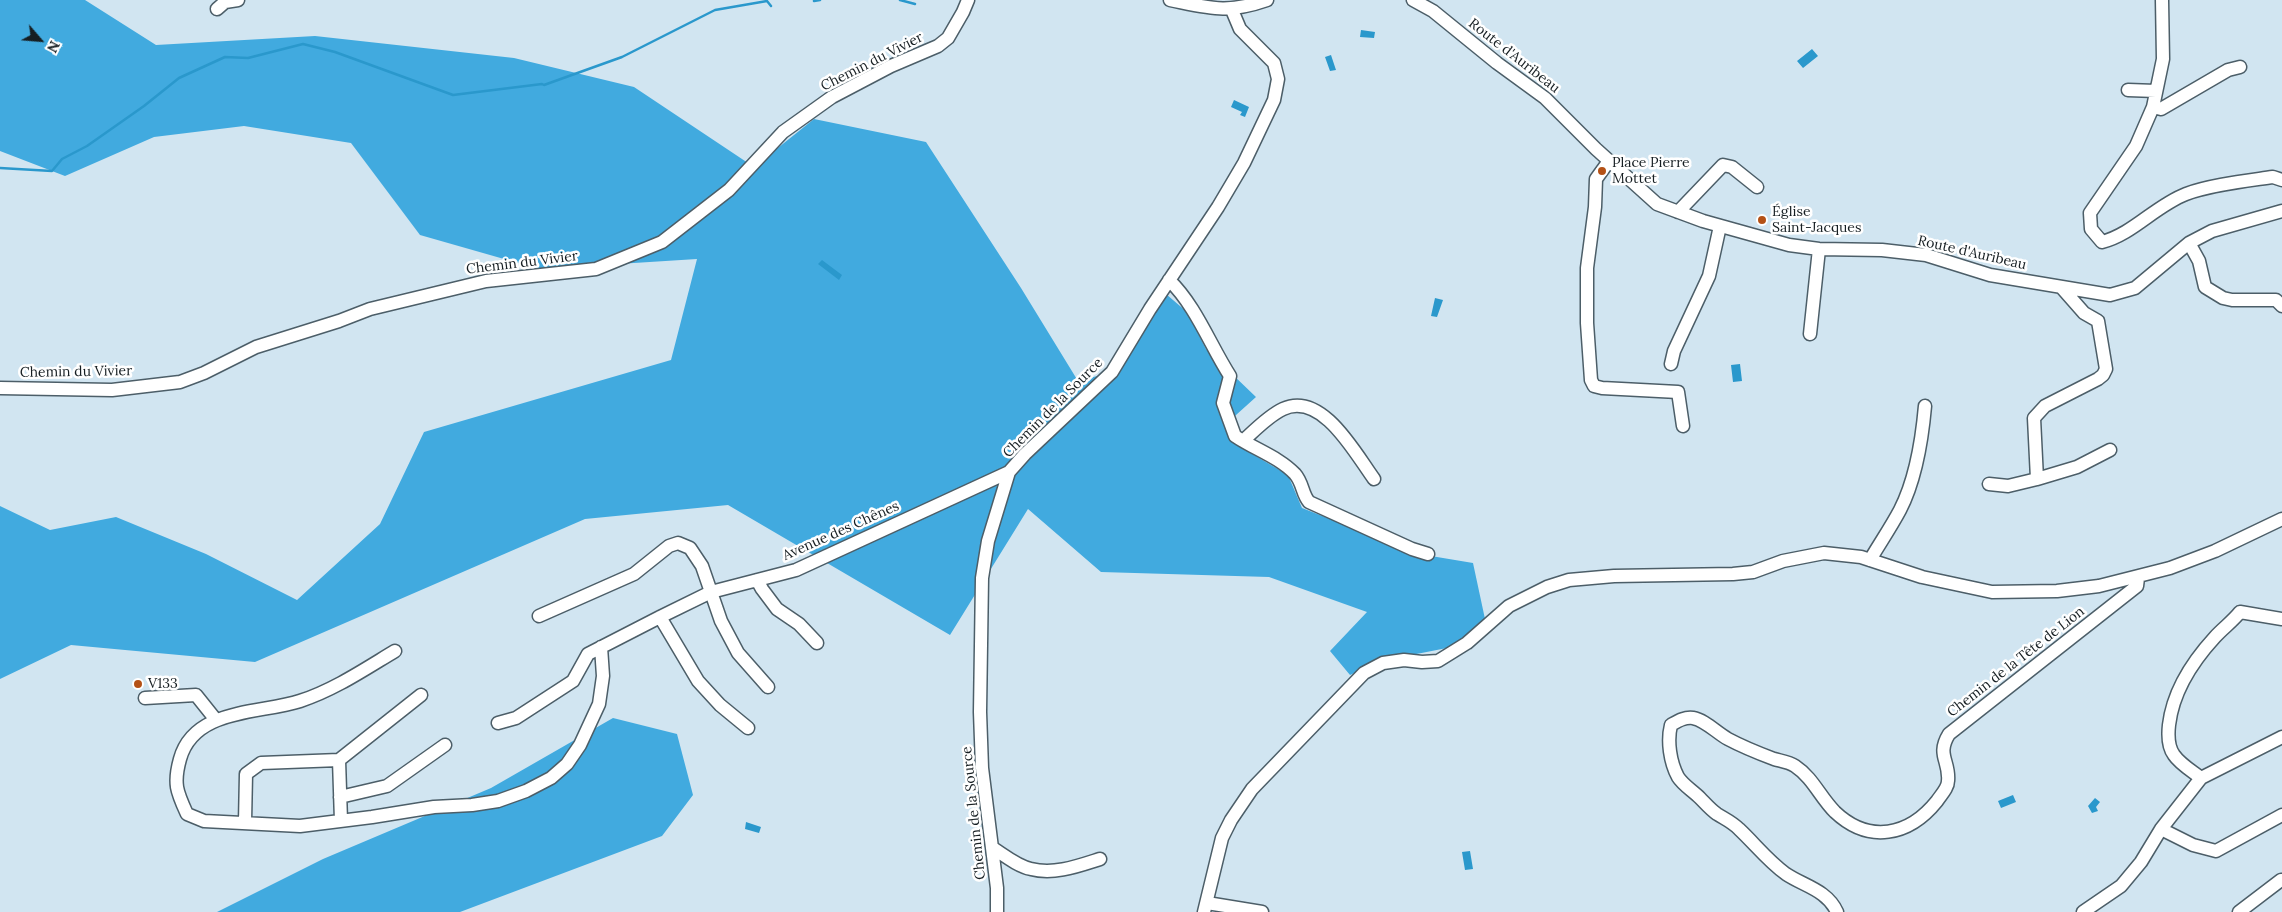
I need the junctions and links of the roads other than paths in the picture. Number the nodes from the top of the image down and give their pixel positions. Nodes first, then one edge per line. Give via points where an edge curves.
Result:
1 (238, 0) edge
2 (968, 0) edge
3 (1170, 0) edge
4 (1267, 0) edge
5 (1413, 0) edge
6 (2162, 0) edge
7 (217, 9) dead end
8 (1232, 10) junction
9 (2240, 67) dead end
10 (2128, 90) dead end
11 (2156, 91) junction
12 (2153, 107) junction
13 (1609, 161) junction
14 (2282, 180) edge
15 (1757, 187) dead end
16 (2282, 211) edge
17 (1678, 212) junction
18 (1720, 226) junction
19 (2189, 244) junction
20 (1819, 249) junction
21 (1169, 280) junction
22 (2062, 288) junction
23 (2282, 306) edge
24 (1810, 334) dead end
25 (1670, 364) dead end
26 (0, 388) edge
27 (1925, 406) dead end
28 (1683, 426) dead end
29 (1243, 441) junction
30 (2110, 450) dead end
31 (1009, 472) junction
32 (2038, 478) junction
33 (1374, 479) dead end
34 (1988, 484) dead end
35 (2282, 519) edge
36 (1428, 554) dead end
37 (1870, 560) junction
38 (2138, 578) junction
39 (757, 580) junction
40 (711, 592) junction
41 (539, 616) dead end
42 (660, 617) junction
43 (2282, 619) edge
44 (817, 644) dead end
45 (601, 647) junction
46 (396, 652) dead end
47 (768, 687) dead end
48 (421, 695) dead end
49 (145, 698) dead end
50 (216, 720) junction
51 (498, 723) dead end
52 (748, 728) dead end
53 (2282, 737) edge
54 (445, 746) dead end
55 (339, 760) junction
56 (2201, 778) junction
57 (340, 797) junction
58 (2282, 815) edge
59 (341, 821) junction
60 (245, 822) junction
61 (2162, 829) junction
62 (993, 848) junction
63 (1100, 860) dead end
64 (2281, 880) edge
65 (1206, 908) edge
66 (998, 912) edge
67 (1262, 912) edge
68 (1837, 912) edge
69 (2083, 912) edge
70 (2239, 912) edge

1 - 7 street via 225,2
2 - 26 street, Chemin du Vivier via 948,38 938,46 832,97 783,132 729,190 662,242 596,269 486,281 370,309 256,347 180,382 112,390
3 - 8 street
4 - 8 street
5 - 13 street, Route d'Auribeau via 1434,11 1545,98
6 - 11 street via 2163,59
8 - 21 street, Chemin de la Source via 1240,29 1274,63 1278,79 1274,100 1244,163
9 - 12 street via 2228,70 2161,109
10 - 11 street
11 - 12 street
12 - 14 street via 2136,146 2090,213 2091,229 2102,242 2118,238 2185,194 2273,176
13 - 17 street, Route d'Auribeau via 1657,204
13 - 28 street via 1596,180 1587,268 1590,380 1594,386 1602,388 1678,392
15 - 17 street via 1732,167 1723,165
16 - 19 street, Route d'Auribeau via 2212,231
17 - 18 street, Route d'Auribeau
18 - 20 street, Route d'Auribeau via 1788,245
18 - 25 street via 1708,276
19 - 22 street, Route d'Auribeau via 2135,288 2110,295
19 - 23 street via 2199,261 2205,287 2223,298 2276,300
20 - 22 street, Route d'Auribeau via 1882,250 1926,255 1990,275
20 - 24 street
21 - 29 street via 1192,309 1230,376 1223,404 1235,436
21 - 31 street, Chemin de la Source via 1112,372
22 - 32 street via 2084,313 2098,321 2106,369 2098,379 2045,406 2034,418
27 - 37 street via 1922,436 1909,490
29 - 33 street via 1283,409 1296,406 1312,408 1325,416
29 - 36 street via 1261,449 1295,474 1309,502
30 - 32 street via 2077,467
31 - 39 street, Avenue des Chênes via 796,570
31 - 62 street, Chemin de la Source via 988,541 982,578 982,768
32 - 34 street via 2008,486
35 - 38 street via 2215,551
37 - 38 street via 1922,577 1992,592 2057,591
37 - 65 street via 1824,553 1778,562 1753,572 1569,580 1509,606 1467,643 1438,661 1383,663 1364,673 1341,695 1252,789 1222,838
38 - 68 street, Chemin de la Tête de Lion via 2137,586 1949,734 1943,743 1942,753 1947,786 1929,809 1899,829 1875,833 1863,830 1834,811 1811,779 1794,765 1748,749 1693,718 1683,718 1672,725 1668,735 1673,762 1687,787 1716,814 1739,829 1786,874 1816,888
39 - 40 street, Avenue des Chênes
39 - 44 street via 777,609 799,624
40 - 41 street via 702,566 690,548 678,543 669,546 634,574
40 - 42 street, Avenue des Chênes
40 - 47 street via 738,653
42 - 45 street, Avenue des Chênes
42 - 52 street via 698,681
43 - 56 street via 2240,612 2215,637 2179,688 2168,733 2171,750 2178,760
45 - 51 street, Avenue des Chênes via 588,654 573,681 516,718
45 - 59 street via 603,676 599,704 580,745 567,764 551,778 498,800 472,805 434,806
46 - 50 street via 337,685 300,701
48 - 55 street
49 - 50 street via 196,695
50 - 60 street via 195,734 182,750 176,789 187,814 204,821
53 - 56 street
54 - 57 street via 387,786
55 - 57 street
55 - 60 street via 261,764 242,770
56 - 61 street
57 - 59 street
58 - 61 street via 2216,851
59 - 60 street via 300,826
61 - 69 street via 2121,886
62 - 63 street via 1029,869 1066,869
62 - 66 street, Chemin de la Source
64 - 70 street
65 - 67 street

